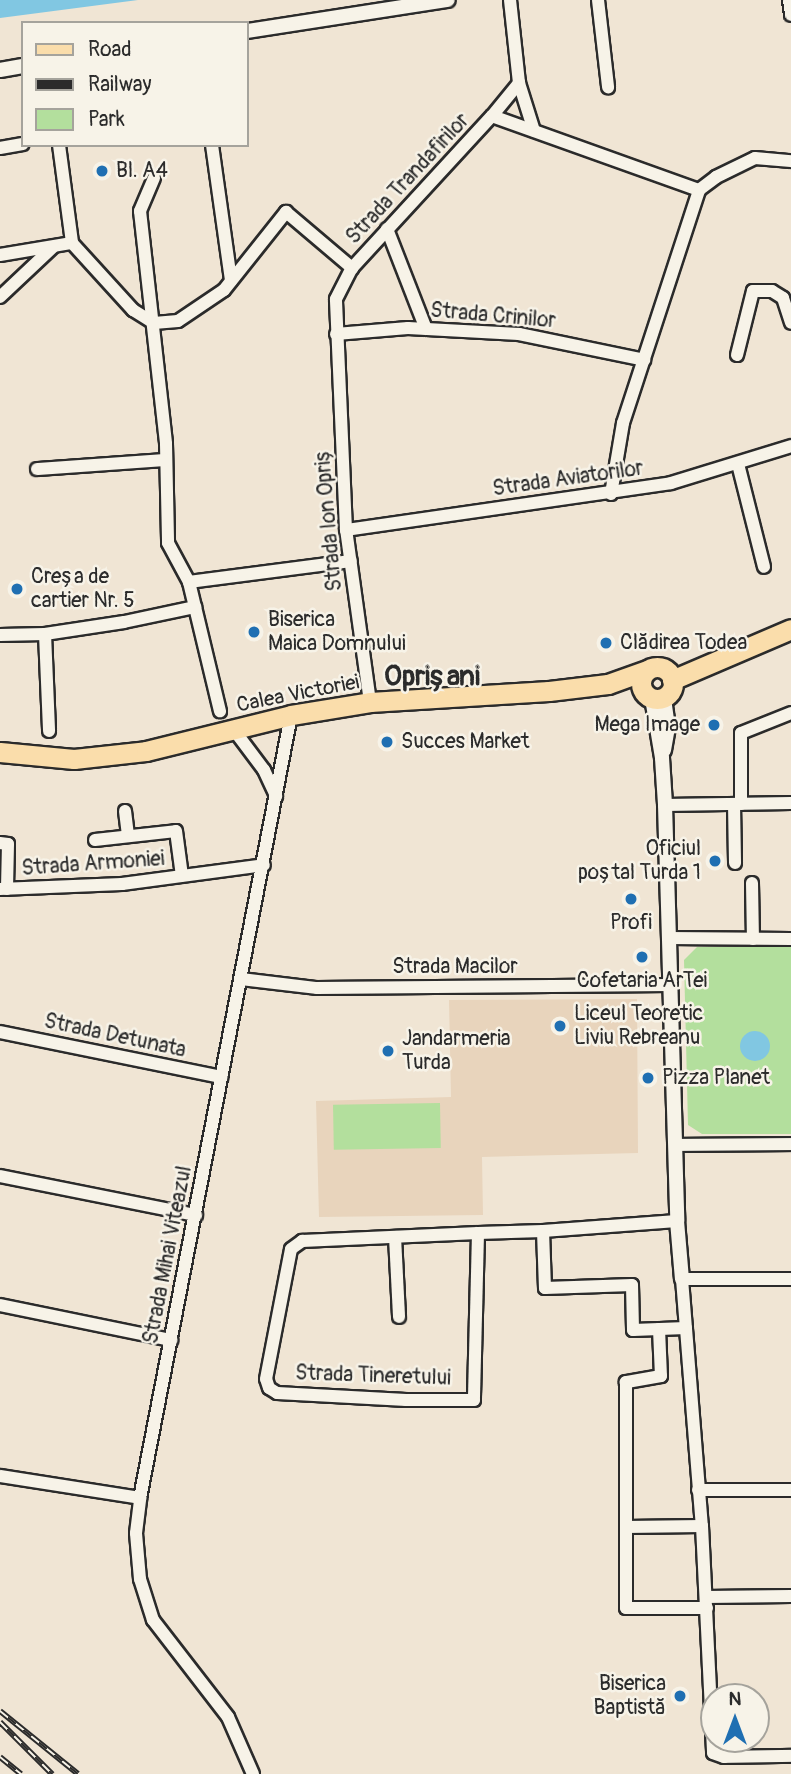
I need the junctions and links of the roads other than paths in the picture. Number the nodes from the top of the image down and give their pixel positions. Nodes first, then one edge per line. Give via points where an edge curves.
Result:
1 (448, 0) edge
2 (510, 0) edge
3 (598, 0) edge
4 (789, 0) edge
5 (791, 15) edge
6 (248, 31) edge
7 (21, 66) edge
8 (0, 70) edge
9 (519, 83) junction
10 (608, 87) dead end
11 (492, 116) junction
12 (534, 131) junction
13 (21, 144) edge
14 (59, 147) edge
15 (212, 147) edge
16 (0, 148) edge
17 (791, 161) edge
18 (154, 178) dead end
19 (699, 190) junction
20 (387, 229) junction
21 (72, 243) junction
22 (53, 247) junction
23 (0, 254) edge
24 (352, 268) junction
25 (231, 281) junction
26 (0, 298) edge
27 (154, 323) junction
28 (791, 323) edge
29 (426, 329) junction
30 (335, 334) junction
31 (737, 355) dead end
32 (644, 360) junction
33 (791, 446) edge
34 (166, 460) junction
35 (738, 464) junction
36 (37, 469) dead end
37 (611, 494) junction
38 (346, 530) junction
39 (351, 561) junction
40 (764, 567) dead end
41 (189, 582) junction
42 (195, 607) junction
43 (791, 628) edge
44 (45, 634) junction
45 (0, 635) edge
46 (656, 684) junction
47 (370, 702) junction
48 (220, 711) dead end
49 (791, 713) edge
50 (291, 715) junction
51 (234, 730) junction
52 (50, 731) dead end
53 (0, 752) edge
54 (276, 796) junction
55 (791, 803) edge
56 (737, 804) junction
57 (665, 805) junction
58 (125, 811) dead end
59 (128, 836) junction
60 (95, 840) dead end
61 (0, 843) edge
62 (735, 863) dead end
63 (264, 865) junction
64 (182, 876) junction
65 (752, 883) dead end
66 (4, 889) edge
67 (669, 939) junction
68 (753, 939) junction
69 (791, 939) edge
70 (241, 979) junction
71 (670, 985) junction
72 (0, 1032) edge
73 (221, 1077) junction
74 (791, 1144) edge
75 (675, 1145) junction
76 (0, 1176) edge
77 (196, 1215) junction
78 (677, 1221) junction
79 (543, 1231) junction
80 (478, 1233) junction
81 (395, 1237) junction
82 (681, 1279) junction
83 (791, 1279) edge
84 (0, 1305) edge
85 (399, 1317) dead end
86 (686, 1328) junction
87 (659, 1329) junction
88 (172, 1340) junction
89 (0, 1476) edge
90 (698, 1490) junction
91 (791, 1490) edge
92 (140, 1498) junction
93 (702, 1526) junction
94 (626, 1527) junction
95 (791, 1596) edge
96 (706, 1602) junction
97 (791, 1756) edge
98 (253, 1774) edge

1 - 6 street
2 - 9 street
3 - 10 street
4 - 5 street
7 - 8 street
9 - 11 street, Strada Trandafirilor
9 - 12 street
11 - 12 street, Strada Trandafirilor
11 - 20 street, Strada Trandafirilor
12 - 19 street, Strada Trandafirilor
13 - 16 street
14 - 21 street
15 - 25 street
17 - 19 street via 755,158
18 - 27 street via 140,211
19 - 32 street
20 - 24 street, Strada Trandafirilor
20 - 29 street
21 - 22 street
21 - 27 street via 133,310
22 - 23 street
22 - 26 street
24 - 25 street, Strada Trandafirilor via 286,212
24 - 30 street, Strada Trandafirilor via 336,299
25 - 27 street via 177,321
27 - 34 street
28 - 31 street via 783,298 772,291 752,291
29 - 30 street, Strada Crinilor
29 - 32 street, Strada Crinilor via 519,334
30 - 38 street, Strada Ion Opriș
32 - 37 street via 624,423
33 - 35 street, Strada Aviatorilor
34 - 36 street
34 - 41 street via 168,543
35 - 37 street, Strada Aviatorilor
35 - 40 street
37 - 38 street, Strada Aviatorilor
38 - 39 street, Strada Ion Opriș
39 - 41 street
39 - 47 street, Strada Ion Opriș
41 - 42 street
42 - 44 street
42 - 48 street
43 - 46 main road, Calea Victoriei
44 - 45 street
44 - 52 street
46 - 47 main road, Calea Victoriei
46 - 57 street
47 - 50 main road, Calea Victoriei
49 - 56 street via 741,733
50 - 51 main road, Calea Victoriei
50 - 54 street, Strada Mihai Viteazul
51 - 53 main road, Calea Victoriei via 146,751 74,759
51 - 54 street
54 - 63 street, Strada Mihai Viteazul
55 - 56 street
56 - 57 street
56 - 62 street
57 - 67 street
58 - 59 street, Strada Armoniei
59 - 60 street, Strada Armoniei
59 - 64 street, Strada Armoniei via 176,831
61 - 66 street, Strada Armoniei via 8,844
63 - 64 street, Strada Armoniei
63 - 70 street, Strada Mihai Viteazul
64 - 66 street, Strada Armoniei via 122,884
65 - 68 street
67 - 68 street
67 - 71 street
68 - 69 street
70 - 71 street, Strada Macilor via 317,988
70 - 73 street, Strada Mihai Viteazul
71 - 75 street
72 - 73 street, Strada Detunata
73 - 77 street, Strada Mihai Viteazul
74 - 75 street
75 - 78 street
76 - 77 street
77 - 88 street, Strada Mihai Viteazul
78 - 79 street, Strada Tineretului
78 - 82 street
79 - 80 street, Strada Tineretului
79 - 87 street via 545,1288 632,1285 633,1330
80 - 81 street, Strada Tineretului
80 - 81 street, Strada Tineretului via 474,1400 277,1393 270,1388 266,1379 294,1244
81 - 85 street
82 - 83 street
82 - 86 street
84 - 88 street
86 - 87 street
86 - 90 street
87 - 94 street via 661,1376 626,1382
88 - 92 street, Strada Mihai Viteazul
89 - 92 street
90 - 91 street
90 - 93 street
92 - 98 street, Strada Mihai Viteazul via 136,1554 145,1601 153,1620 228,1717
93 - 94 street
93 - 96 street
94 - 96 street via 626,1608
95 - 96 street
96 - 97 street via 713,1753 724,1757

